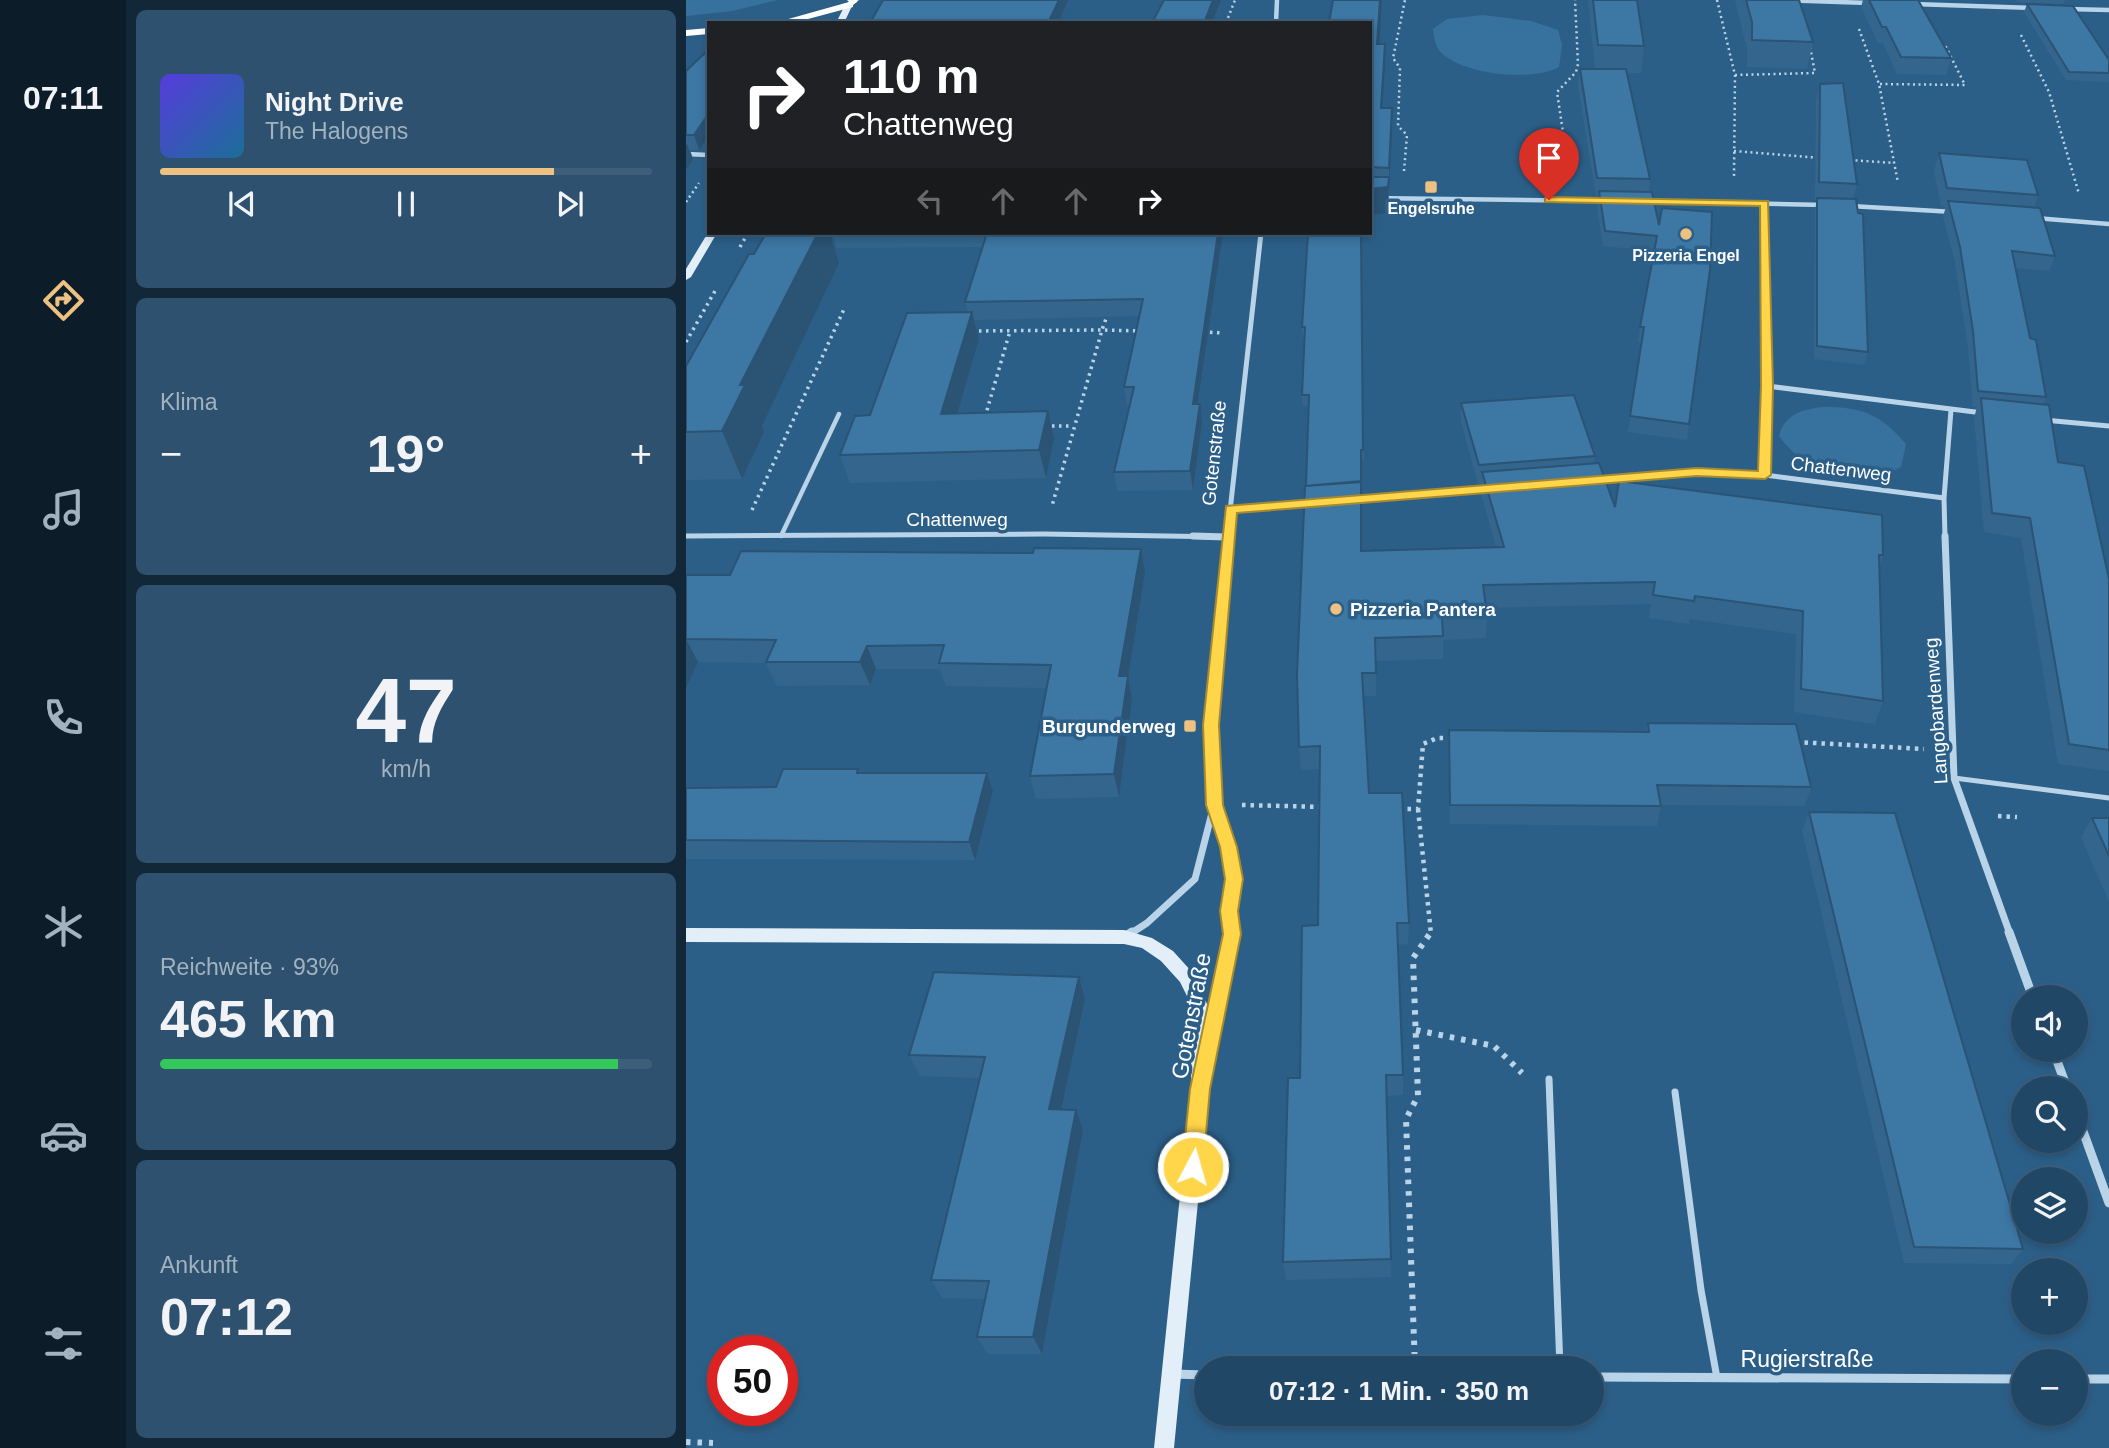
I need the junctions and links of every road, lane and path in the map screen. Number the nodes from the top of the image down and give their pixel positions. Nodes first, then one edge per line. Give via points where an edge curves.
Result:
1 (1236, 0) edge
2 (1277, 0) edge
3 (1405, 0) edge
4 (1575, 0) edge
5 (1717, 0) edge
6 (1775, 0) edge
7 (1790, 0) edge
8 (852, 2) edge
9 (1849, 2) junction
10 (1875, 3) edge
11 (1901, 4) edge
12 (1914, 4) junction
13 (2007, 7) junction
14 (2046, 8) edge
15 (2058, 8) edge
16 (2109, 10) edge
17 (786, 21) edge
18 (841, 21) edge
19 (1227, 21) edge
20 (1276, 21) edge
21 (707, 34) edge
22 (686, 35) edge
23 (1735, 75) junction
24 (1879, 84) junction
25 (1734, 151) junction
26 (686, 154) edge
27 (707, 155) edge
28 (1828, 158) edge
29 (1841, 159) edge
30 (1894, 163) junction
31 (1372, 198) edge
32 (1402, 198) junction
33 (1573, 201) junction
34 (1613, 201) edge
35 (1640, 201) edge
36 (1734, 202) junction
37 (1765, 203) junction
38 (1833, 206) edge
39 (1847, 206) edge
40 (1902, 208) junction
41 (1955, 212) edge
42 (2021, 217) edge
43 (2088, 222) junction
44 (2109, 223) edge
45 (711, 235) edge
46 (1261, 235) edge
47 (686, 277) edge
48 (845, 307) dead end
49 (1110, 307) edge
50 (1102, 330) junction
51 (962, 331) edge
52 (1010, 331) junction
53 (1142, 331) edge
54 (1196, 332) edge
55 (1250, 333) junction
56 (1767, 386) junction
57 (1951, 410) junction
58 (839, 414) dead end
59 (1991, 414) edge
60 (2030, 418) edge
61 (982, 425) edge
62 (1034, 426) edge
63 (1073, 426) junction
64 (2109, 426) edge
65 (1765, 475) junction
66 (1588, 480) edge
67 (1505, 487) edge
68 (1944, 499) junction
69 (1340, 500) edge
70 (1327, 502) edge
71 (1231, 509) junction
72 (1044, 534) junction
73 (686, 536) edge
74 (740, 536) junction
75 (781, 536) junction
76 (1227, 537) junction
77 (1464, 738) edge
78 (1787, 741) edge
79 (1953, 750) junction
80 (1954, 778) junction
81 (2109, 798) edge
82 (1214, 805) junction
83 (1336, 807) edge
84 (1391, 808) edge
85 (1418, 809) junction
86 (686, 935) edge
87 (1124, 937) junction
88 (2028, 985) edge
89 (1416, 1030) junction
90 (1549, 1079) dead end
91 (1200, 1089) junction
92 (1675, 1092) dead end
93 (1550, 1100) junction
94 (2088, 1145) edge
95 (2109, 1203) edge
96 (1415, 1356) edge
97 (1560, 1356) edge
98 (1172, 1374) junction
99 (1194, 1375) edge
100 (1604, 1377) edge
101 (1717, 1378) junction
102 (2011, 1379) edge
103 (2088, 1379) edge
104 (2109, 1379) edge
105 (686, 1443) edge
106 (713, 1443) dead end
107 (1164, 1448) edge

1 - 19 path
2 - 20 street
3 - 32 path via 1393,58 1400,68 1398,126 1407,135
4 - 33 path via 1578,64 1557,92
5 - 23 path
6 - 7 street
7 - 9 street
7 - 23 path via 1800,33 1808,38 1815,73
8 - 17 highway
8 - 18 main road
9 - 10 street
9 - 24 path
11 - 12 street
12 - 13 street
12 - 24 path via 1930,40 1946,47 1965,85
13 - 14 street
13 - 43 path via 2049,92
15 - 16 street
21 - 22 highway
23 - 25 path
24 - 30 path
25 - 28 path
25 - 36 path
26 - 27 street
29 - 30 path
30 - 40 path
31 - 32 street
32 - 33 street
33 - 34 street
35 - 36 street
36 - 37 street
37 - 38 street
37 - 56 street
39 - 40 street
40 - 41 street
42 - 43 street
43 - 44 street
45 - 47 main road
46 - 55 street, Gotenstraße
48 - 74 path
49 - 50 path
50 - 52 path
50 - 53 path
50 - 63 path
51 - 52 path
52 - 61 path
54 - 55 path
55 - 71 street, Gotenstraße
56 - 57 street
56 - 65 street
57 - 59 street
57 - 68 street, Langobardenweg
58 - 75 lane
60 - 64 street
62 - 63 path
63 - 72 path
65 - 66 street, Chattenweg via 1697,472
65 - 68 street, Chattenweg
67 - 69 street
68 - 79 street, Langobardenweg
70 - 71 street
71 - 76 street, Gotenstraße
72 - 75 street, Chattenweg
72 - 76 street, Chattenweg
73 - 74 street, Chattenweg
74 - 75 street, Chattenweg
76 - 82 street, Gotenstraße via 1211,725
77 - 85 path via 1437,738 1423,744
78 - 79 path
79 - 80 street, Langobardenweg
80 - 81 lane
80 - 88 street, Langobardenweg
82 - 83 path
82 - 87 street, Gotenstraße via 1195,879 1147,923
82 - 91 street, Gotenstraße via 1234,879 1229,911 1232,934
84 - 85 path
85 - 89 path via 1432,934 1413,958
86 - 87 main road
87 - 91 main road via 1167,956 1186,977 1199,1004
89 - 93 path via 1494,1046
89 - 96 path via 1418,1096 1406,1119
90 - 93 lane
91 - 98 main road, Gotenstraße
92 - 101 lane
93 - 97 lane
94 - 95 street
98 - 99 street
98 - 107 main road, Gotenstraße
100 - 101 street, Rugierstraße
101 - 102 street, Rugierstraße
103 - 104 street
105 - 106 path

